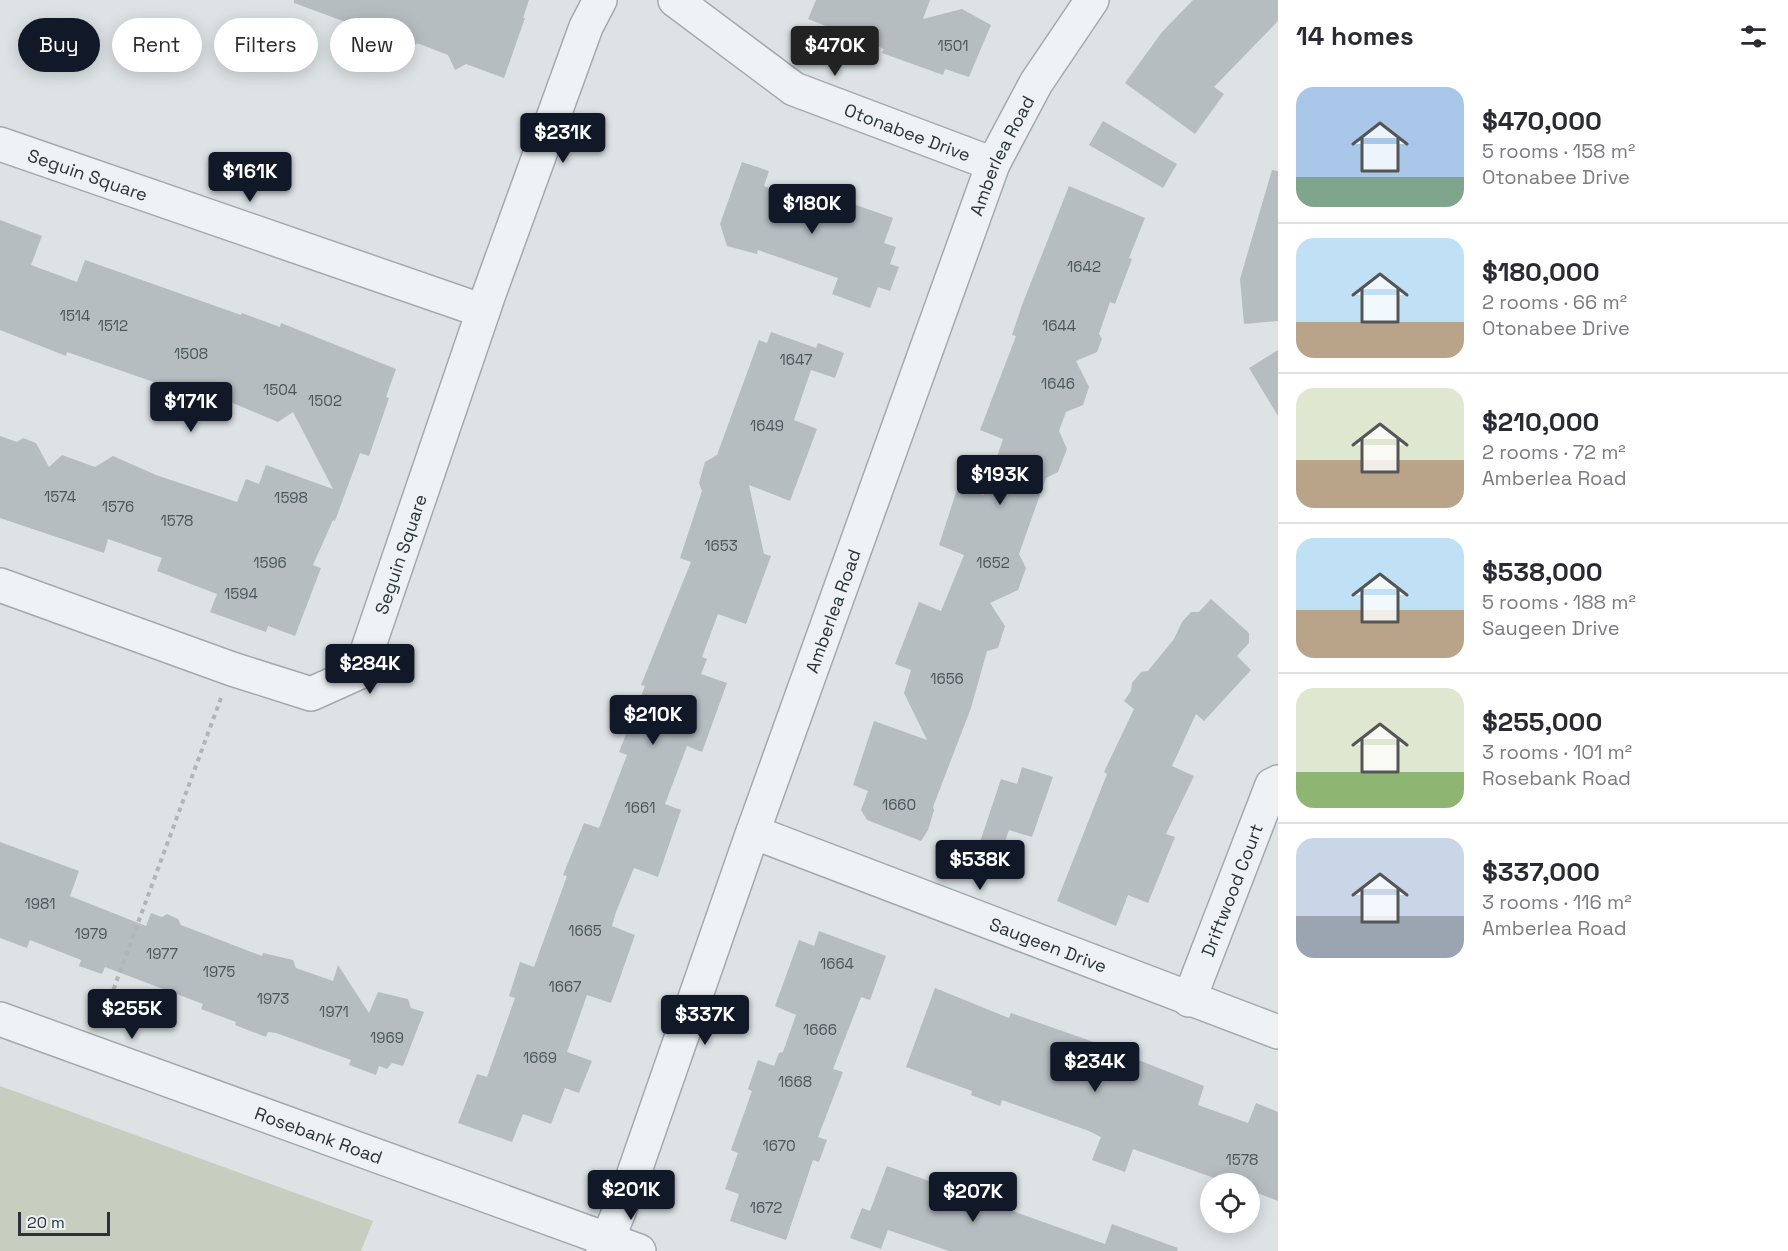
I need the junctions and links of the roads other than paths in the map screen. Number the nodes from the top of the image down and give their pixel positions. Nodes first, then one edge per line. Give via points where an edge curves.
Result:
1 (600, 0) edge
2 (675, 0) edge
3 (1092, 0) edge
4 (0, 144) edge
5 (993, 164) junction
6 (483, 311) junction
7 (0, 585) edge
8 (1278, 782) edge
9 (753, 832) junction
10 (1189, 1000) junction
11 (0, 1019) edge
12 (1278, 1032) edge
13 (605, 1245) edge
14 (639, 1251) edge

1 - 6 street, Seguin Square via 586,27
2 - 5 street, Otonabee Drive via 794,89
3 - 5 street, Amberlea Road via 1036,83
4 - 6 street, Seguin Square
5 - 9 street, Amberlea Road
6 - 7 street, Seguin Square via 360,672 310,694
8 - 10 street, Driftwood Court via 1272,785
9 - 10 street, Saugeen Drive
9 - 13 street, Amberlea Road via 632,1179
10 - 12 street, Saugeen Drive
11 - 13 street, Rosebank Road
13 - 14 street, Rosebank Road

